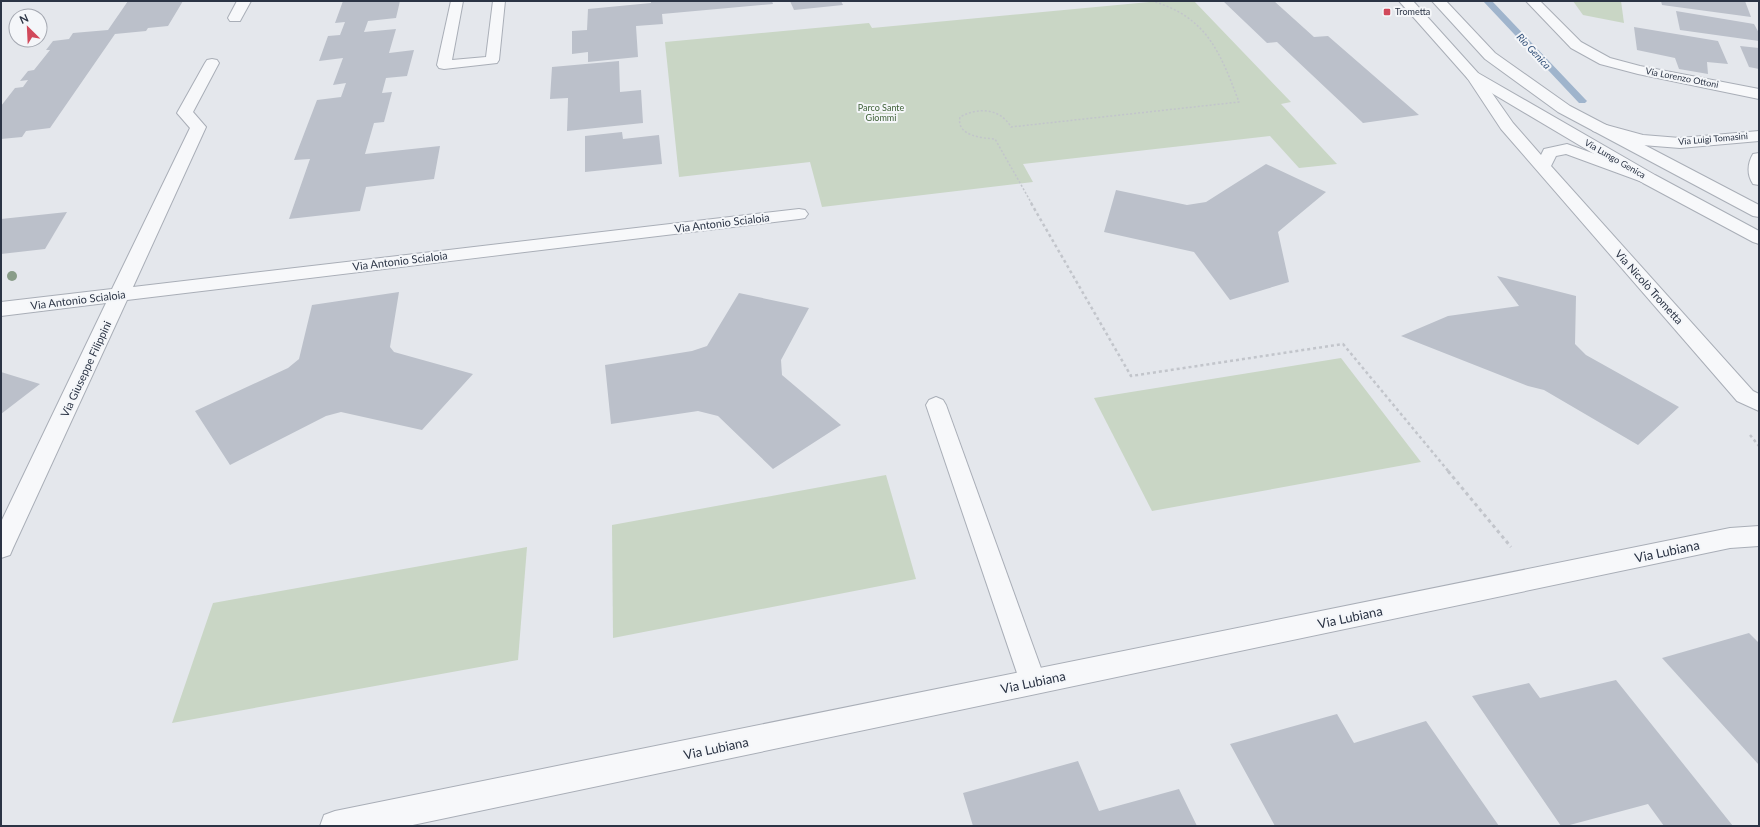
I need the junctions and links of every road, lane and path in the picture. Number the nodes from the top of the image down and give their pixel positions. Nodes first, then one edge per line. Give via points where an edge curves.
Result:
1 (244, 1) edge
2 (458, 1) edge
3 (499, 1) edge
4 (1152, 1) edge
5 (1406, 1) edge
6 (1439, 1) edge
7 (1533, 1) edge
8 (235, 18) dead end
9 (212, 63) dead end
10 (1473, 76) junction
11 (1759, 94) edge
12 (1598, 128) junction
13 (1759, 136) edge
14 (1759, 158) edge
15 (1542, 167) junction
16 (1649, 179) junction
17 (1759, 180) edge
18 (1759, 212) edge
19 (799, 214) dead end
20 (1759, 238) edge
21 (120, 294) junction
22 (1, 309) edge
23 (1759, 403) edge
24 (936, 405) dead end
25 (1759, 524) edge
26 (1759, 536) edge
27 (1730, 538) junction
28 (1, 548) edge
29 (1537, 578) junction
30 (1034, 682) junction
31 (335, 826) edge

1 - 8 street
2 - 3 lane via 444,65 492,60
4 - 29 path via 1183,12 1200,25 1225,66 1239,102 1011,126 1000,114 976,111 960,117 958,122 962,130 976,137 995,139 1131,376 1343,344
5 - 10 street, Via Nicolò Trometta
6 - 12 street via 1490,56 1564,109
7 - 11 street, Via Lorenzo Ottoni via 1576,45 1605,61
9 - 21 street, Via Giuseppe Filippini via 185,113 198,127
10 - 15 street, Via Nicolò Trometta via 1507,126
10 - 16 street, Via Lungo Genica
12 - 13 street, Via Luigi Tomasini via 1642,140 1680,143
12 - 18 street, Via Lungo Genica
14 - 17 street via 1756,172
15 - 16 street via 1550,153 1567,150
15 - 23 street, Via Nicolò Trometta via 1745,396
16 - 20 street, Via Lungo Genica
19 - 21 street, Via Antonio Scialoia
21 - 22 street, Via Antonio Scialoia
21 - 28 street, Via Giuseppe Filippini
24 - 30 lane
25 - 27 street, Via Lubiana
26 - 27 street, Via Lubiana
27 - 29 street, Via Lubiana
29 - 30 street, Via Lubiana
30 - 31 street, Via Lubiana

